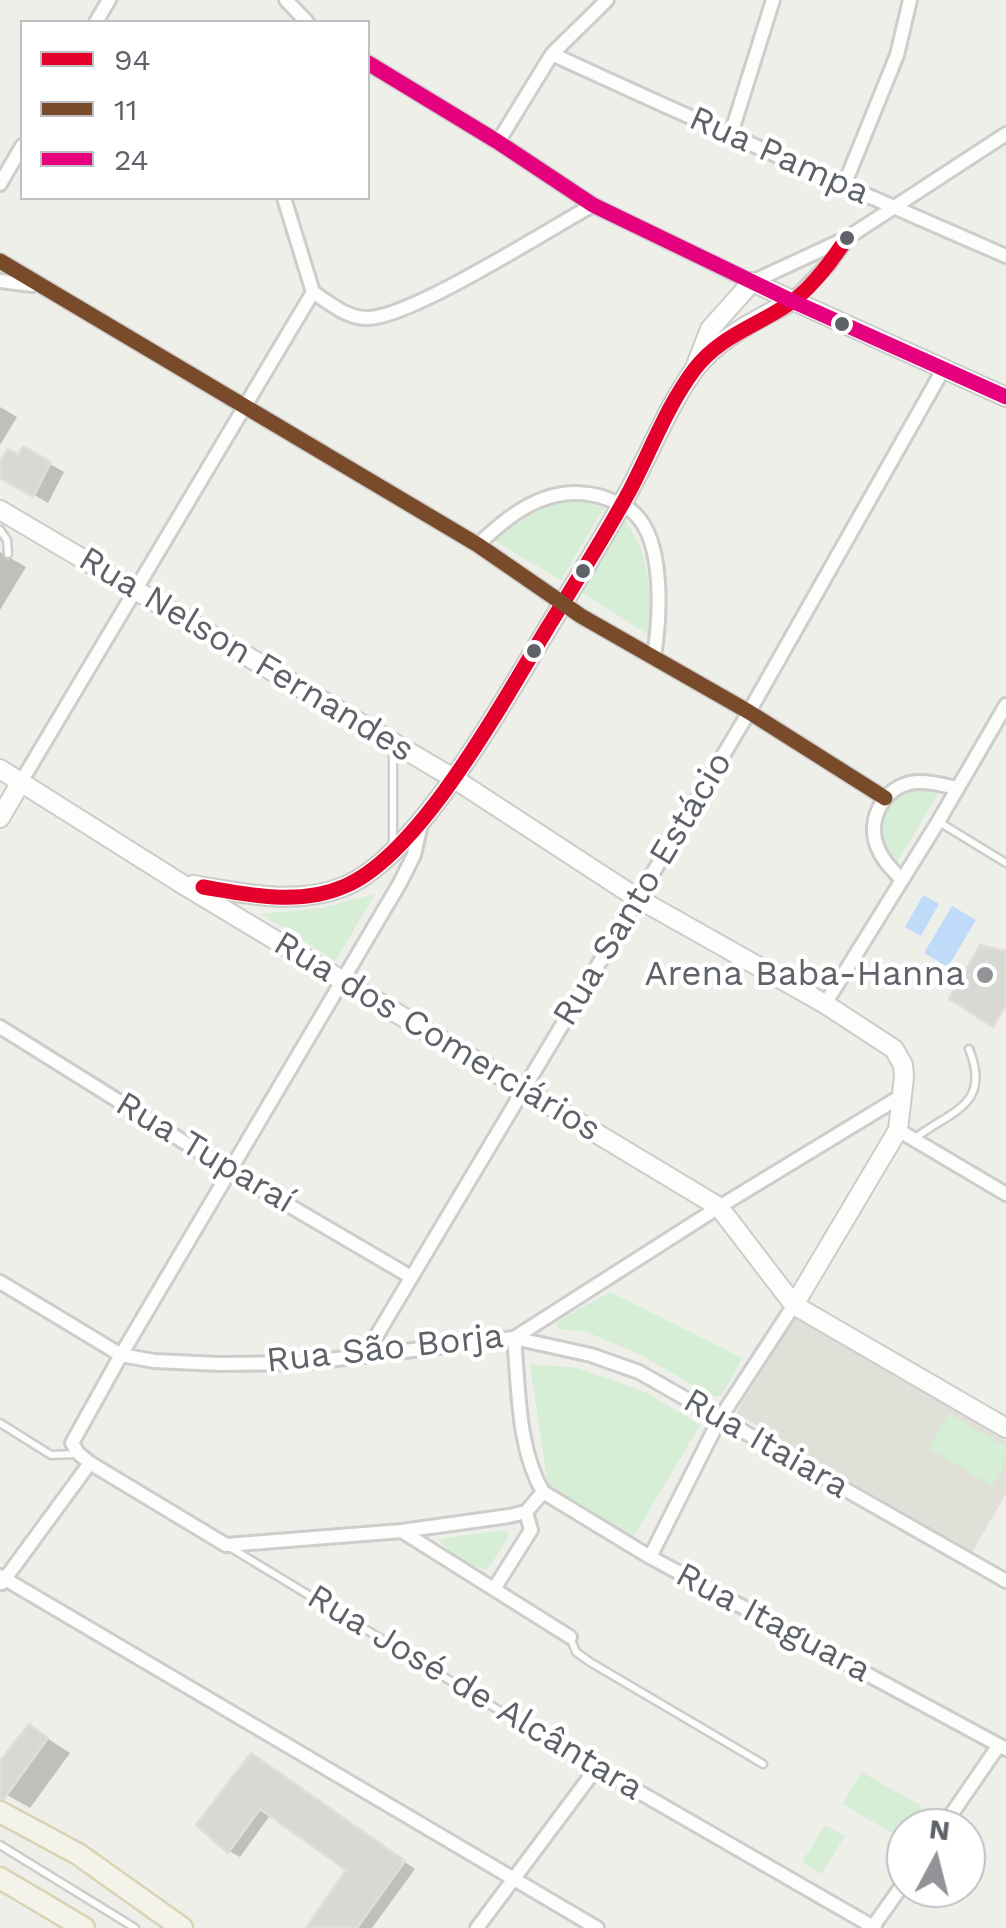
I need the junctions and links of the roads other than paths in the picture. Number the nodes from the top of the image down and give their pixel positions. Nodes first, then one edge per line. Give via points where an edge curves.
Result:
1 (286, 0) edge
2 (607, 0) edge
3 (773, 0) edge
4 (910, 0) edge
5 (305, 20) edge
6 (552, 54) junction
7 (370, 65) edge
8 (1006, 134) edge
9 (730, 136) junction
10 (498, 142) junction
11 (20, 149) edge
12 (845, 183) junction
13 (0, 184) edge
14 (285, 200) edge
15 (593, 205) junction
16 (894, 207) junction
17 (847, 238) junction
18 (1006, 256) edge
19 (0, 261) edge
20 (0, 281) edge
21 (752, 282) junction
22 (38, 286) junction
23 (312, 292) junction
24 (736, 296) junction
25 (792, 301) junction
26 (764, 316) junction
27 (695, 368) junction
28 (944, 368) junction
29 (1006, 397) edge
30 (244, 408) junction
31 (621, 504) junction
32 (0, 510) edge
33 (0, 530) edge
34 (478, 545) junction
35 (8, 554) dead end
36 (135, 590) junction
37 (563, 604) junction
38 (654, 656) junction
39 (1006, 704) edge
40 (749, 712) junction
41 (393, 742) junction
42 (0, 770) edge
43 (453, 778) junction
44 (21, 782) junction
45 (956, 788) junction
46 (885, 798) junction
47 (0, 818) edge
48 (421, 822) junction
49 (938, 822) junction
50 (393, 852) junction
51 (1006, 863) edge
52 (900, 878) junction
53 (182, 884) junction
54 (638, 898) junction
55 (344, 980) junction
56 (825, 1004) junction
57 (0, 1028) edge
58 (969, 1049) dead end
59 (525, 1091) junction
60 (904, 1120) junction
61 (232, 1172) junction
62 (1006, 1194) edge
63 (719, 1207) junction
64 (411, 1277) junction
65 (0, 1282) edge
66 (794, 1306) junction
67 (514, 1338) junction
68 (121, 1355) junction
69 (366, 1355) junction
70 (719, 1420) junction
71 (0, 1422) edge
72 (1006, 1428) edge
73 (75, 1448) junction
74 (90, 1463) junction
75 (543, 1492) junction
76 (526, 1512) junction
77 (402, 1532) junction
78 (226, 1545) junction
79 (650, 1557) junction
80 (2, 1580) edge
81 (1006, 1581) edge
82 (494, 1590) junction
83 (570, 1636) joint
84 (535, 1732) joint
85 (1002, 1747) edge
86 (763, 1764) dead end
87 (598, 1766) junction
88 (957, 1808) edge
89 (0, 1812) edge
90 (0, 1845) edge
91 (0, 1878) edge
92 (514, 1879) junction
93 (59, 1922) edge
94 (84, 1928) edge
95 (134, 1928) edge
96 (182, 1928) edge
97 (477, 1928) edge
98 (598, 1928) edge
99 (874, 1928) edge

1 - 5 street
2 - 6 street
3 - 9 street
4 - 12 street
6 - 9 street, Rua Pampa
6 - 10 street
7 - 10 street
8 - 16 street
9 - 12 street, Rua Pampa
10 - 15 street
11 - 13 street
12 - 16 street, Rua Pampa
14 - 23 street
15 - 21 street
15 - 23 street via 386,316 347,314
16 - 17 street
16 - 18 street, Rua Pampa
17 - 21 street
17 - 25 street
19 - 22 street
20 - 22 street
21 - 24 street
21 - 25 street
22 - 30 street
23 - 30 street
24 - 26 street via 742,317
24 - 27 street via 710,329
25 - 26 street
25 - 28 street
26 - 27 street
27 - 31 street
28 - 29 street
28 - 40 street, Rua Santo Estácio
30 - 34 street
30 - 36 street
31 - 34 street via 576,493 534,500
31 - 37 street
31 - 38 street via 637,515 652,551 660,599
32 - 36 street, Rua Nelson Fernandes
33 - 35 lane
34 - 37 street
36 - 41 street, Rua Nelson Fernandes
36 - 44 street
37 - 38 street
37 - 43 street
38 - 40 street
39 - 45 street
40 - 46 street
40 - 54 street, Rua Santo Estácio
41 - 43 street, Rua Nelson Fernandes
41 - 50 lane
42 - 44 street, Rua dos Comerciários
43 - 48 street
43 - 54 street, Rua Nelson Fernandes
44 - 47 street
44 - 53 street, Rua dos Comerciários
45 - 46 street via 910,783
45 - 49 street
46 - 52 street via 874,834 884,861
48 - 50 street
48 - 55 street via 414,855
49 - 51 lane
49 - 52 street
50 - 53 street via 370,873 318,894 258,896
52 - 56 street
53 - 55 street, Rua dos Comerciários
54 - 56 street, Rua Nelson Fernandes
54 - 59 street, Rua Santo Estácio
55 - 59 street, Rua dos Comerciários
55 - 61 street
56 - 60 street, Rua Nelson Fernandes via 900,1055
57 - 61 street, Rua Tuparaí
58 - 60 lane via 978,1076 970,1102
59 - 63 street, Rua dos Comerciários
59 - 64 street, Rua Santo Estácio
60 - 62 street
60 - 63 street, Rua São Borja
60 - 66 street
61 - 64 street, Rua Tuparaí
61 - 68 street
63 - 66 street, Rua dos Comerciários
63 - 67 street, Rua São Borja
64 - 69 street, Rua Santo Estácio
65 - 68 street, Rua São Borja
66 - 70 street
66 - 72 street
67 - 69 street, Rua São Borja
67 - 70 street, Rua Itaiara via 639,1372
67 - 75 street via 525,1443
68 - 69 street, Rua São Borja via 220,1364
68 - 73 street
70 - 79 street
70 - 81 street, Rua Itaiara
71 - 73 lane, Rua José de Alcântara via 52,1455
73 - 74 street, Rua José de Alcântara
74 - 78 street, Rua José de Alcântara
74 - 80 street
75 - 76 street
75 - 79 street, Rua Itaguara
76 - 77 street
76 - 82 street via 531,1530
77 - 78 street
77 - 82 street
78 - 84 lane, Rua José de Alcântara
79 - 85 street, Rua Itaguara
80 - 92 street
82 - 83 street
83 - 86 lane via 590,1662
84 - 87 street, Rua José de Alcântara
85 - 88 street
87 - 92 street
87 - 99 street, Rua José de Alcântara
89 - 96 main road via 78,1854
90 - 95 lane
91 - 93 main road
92 - 97 street
92 - 98 street
93 - 94 main road

